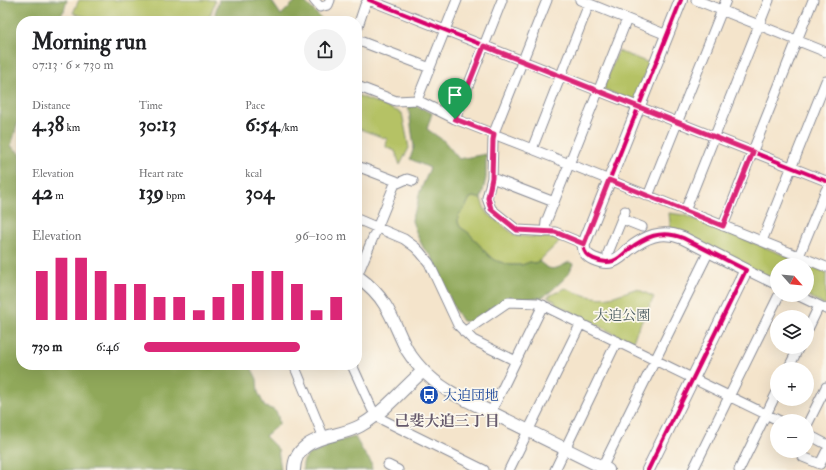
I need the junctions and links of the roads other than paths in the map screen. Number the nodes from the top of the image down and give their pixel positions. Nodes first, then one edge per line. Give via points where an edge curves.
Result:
1 (314, 0) edge
2 (330, 0) edge
3 (368, 0) edge
4 (457, 0) edge
5 (502, 0) edge
6 (547, 0) edge
7 (580, 0) edge
8 (681, 0) edge
9 (696, 0) edge
10 (726, 0) edge
11 (769, 0) edge
12 (813, 0) edge
13 (589, 4) junction
14 (722, 10) junction
15 (361, 16) edge
16 (627, 19) junction
17 (759, 25) junction
18 (445, 30) junction
19 (667, 34) junction
20 (797, 40) junction
21 (362, 42) edge
22 (484, 46) junction
23 (826, 52) edge
24 (522, 61) junction
25 (430, 68) junction
26 (561, 76) junction
27 (826, 81) edge
28 (362, 88) edge
29 (598, 91) junction
30 (417, 100) junction
31 (638, 107) junction
32 (455, 119) junction
33 (677, 122) junction
34 (494, 134) junction
35 (714, 137) junction
36 (532, 149) junction
37 (753, 152) junction
38 (569, 164) junction
39 (362, 168) edge
40 (792, 168) junction
41 (492, 178) junction
42 (609, 180) junction
43 (396, 181) junction
44 (826, 181) edge
45 (413, 182) dead end
46 (826, 190) edge
47 (648, 196) junction
48 (554, 202) junction
49 (685, 211) junction
50 (362, 222) edge
51 (723, 226) junction
52 (642, 227) dead end
53 (378, 228) junction
54 (545, 232) junction
55 (762, 241) junction
56 (584, 244) junction
57 (709, 251) junction
58 (800, 256) junction
59 (608, 262) junction
60 (362, 265) edge
61 (826, 267) edge
62 (746, 270) junction
63 (362, 280) edge
64 (770, 282) edge
65 (776, 302) edge
66 (811, 302) edge
67 (543, 305) junction
68 (823, 308) edge
69 (814, 321) edge
70 (580, 323) junction
71 (464, 332) junction
72 (617, 341) junction
73 (656, 360) junction
74 (516, 361) junction
75 (296, 370) edge
76 (354, 370) edge
77 (423, 371) junction
78 (693, 378) junction
79 (826, 386) edge
80 (729, 396) junction
81 (770, 406) edge
82 (491, 412) junction
83 (377, 414) junction
84 (766, 414) junction
85 (812, 414) edge
86 (770, 416) edge
87 (528, 430) junction
88 (324, 438) junction
89 (814, 438) edge
90 (826, 444) edge
91 (565, 449) junction
92 (826, 452) edge
93 (805, 458) edge
94 (388, 465) dead end
95 (604, 469) edge
96 (294, 470) edge
97 (398, 470) edge
98 (484, 470) edge
99 (508, 470) edge
100 (555, 470) edge
101 (648, 470) edge
102 (693, 470) edge
103 (739, 470) edge

1 - 2 street via 320,7 328,5
3 - 15 street
3 - 18 street
4 - 18 street
5 - 22 street
6 - 24 street
7 - 13 street
8 - 19 street
9 - 14 street
10 - 14 street
11 - 17 street
12 - 20 street
13 - 16 street
13 - 26 street
14 - 17 street
14 - 33 street
16 - 19 street
16 - 29 street
17 - 20 street
17 - 35 street
18 - 22 street
18 - 25 street
19 - 31 street
20 - 23 street
20 - 37 street
21 - 25 street
22 - 24 street
22 - 32 street
24 - 26 street
24 - 34 street
25 - 30 street
26 - 29 street
26 - 36 street
27 - 40 street
28 - 30 street via 396,101
29 - 31 street
29 - 38 street
30 - 32 street
31 - 33 street
31 - 42 street
32 - 34 street
33 - 35 street
33 - 47 street
34 - 36 street
34 - 41 street
35 - 37 street
35 - 49 street
36 - 38 street
37 - 40 street
37 - 51 street
38 - 42 street
38 - 48 street
39 - 43 street
40 - 44 street
40 - 55 street
41 - 48 street
41 - 54 street via 488,198 491,209 517,230
42 - 47 street
42 - 56 street
43 - 45 street via 407,179
43 - 53 street
46 - 58 street
47 - 49 street
48 - 54 street
49 - 51 street
50 - 53 street
51 - 55 street
52 - 59 street via 624,215 608,253
53 - 60 street
53 - 71 street via 410,242 420,252 429,263 451,312
54 - 56 street via 555,232
55 - 58 street
56 - 59 street via 583,250 586,255
57 - 59 street via 677,236 664,234 642,240 621,257
57 - 62 street
57 - 73 street
58 - 61 street
62 - 64 street
62 - 78 street
63 - 77 street via 386,305 408,350
65 - 80 street
66 - 68 street
67 - 70 street
67 - 71 street via 508,302
67 - 74 street
68 - 69 street
70 - 72 street
70 - 87 street
71 - 74 street via 474,340
72 - 73 street
72 - 91 street
73 - 78 street
73 - 95 street
74 - 82 street
75 - 88 street
76 - 83 street via 372,409
77 - 82 street via 440,386
77 - 83 street
78 - 80 street
78 - 101 street
79 - 85 street
80 - 84 street
80 - 102 street
81 - 84 street
82 - 87 street
83 - 88 street via 359,427
83 - 98 street via 381,419
84 - 86 street
84 - 103 street
87 - 91 street
87 - 99 street
88 - 96 street via 311,442 301,450 295,459
89 - 90 street
91 - 95 street
91 - 100 street
92 - 93 street via 820,464
94 - 97 street

